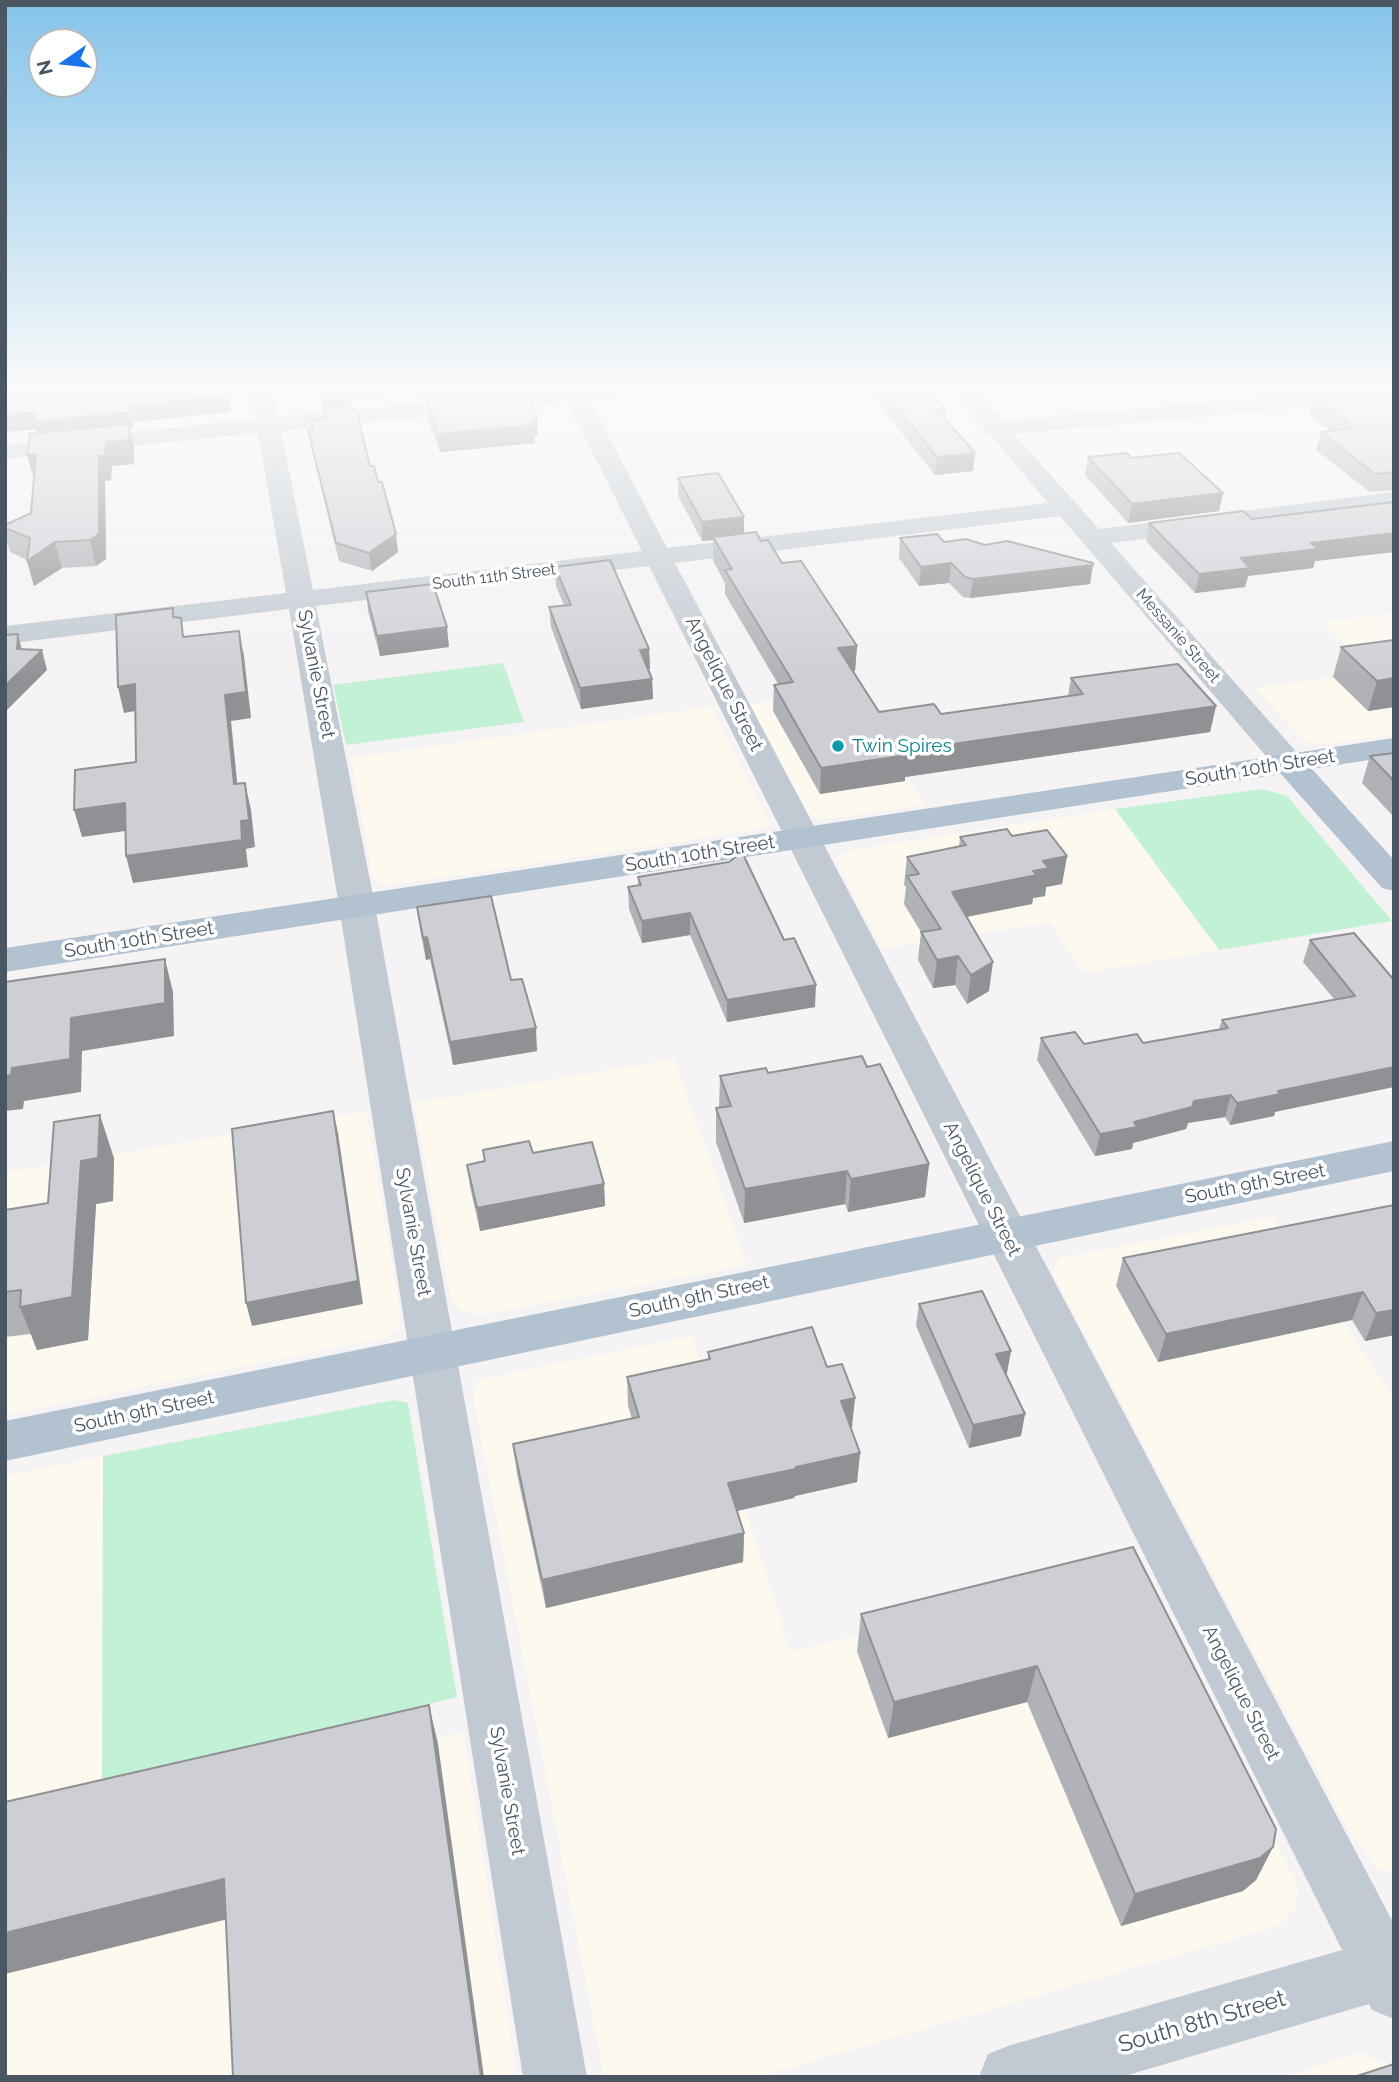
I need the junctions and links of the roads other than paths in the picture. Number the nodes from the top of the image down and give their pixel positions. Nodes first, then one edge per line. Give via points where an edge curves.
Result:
1 (280, 486) edge
2 (623, 486) edge
3 (1047, 486) edge
4 (1394, 500) edge
5 (1066, 508) junction
6 (1092, 538) junction
7 (659, 557) junction
8 (302, 600) junction
9 (5, 635) edge
10 (1394, 747) edge
11 (1289, 763) junction
12 (802, 838) junction
13 (1394, 881) edge
14 (357, 906) junction
15 (5, 960) edge
16 (1394, 1156) edge
17 (1005, 1234) junction
18 (433, 1352) junction
19 (5, 1441) edge
20 (1390, 1974) edge
21 (555, 2077) edge
22 (1011, 2077) edge

1 - 8 street, Sylvanie Street
2 - 7 street, Angelique Street
3 - 5 street, Messanie Street
4 - 6 street
5 - 6 street, Messanie Street
5 - 7 street, South 11th Street
6 - 11 street, Messanie Street
7 - 8 street, South 11th Street
7 - 12 street, Angelique Street
8 - 9 street, South 11th Street
8 - 14 street, Sylvanie Street
10 - 11 main road, South 10th Street
11 - 12 main road, South 10th Street
11 - 13 main road, Messanie Street
12 - 14 main road, South 10th Street
12 - 17 street, Angelique Street
14 - 15 main road, South 10th Street
14 - 18 street, Sylvanie Street
16 - 17 main road, South 9th Street
17 - 18 main road, South 9th Street
17 - 20 street, Angelique Street
18 - 19 main road, South 9th Street
18 - 21 street, Sylvanie Street
20 - 22 street, South 8th Street

